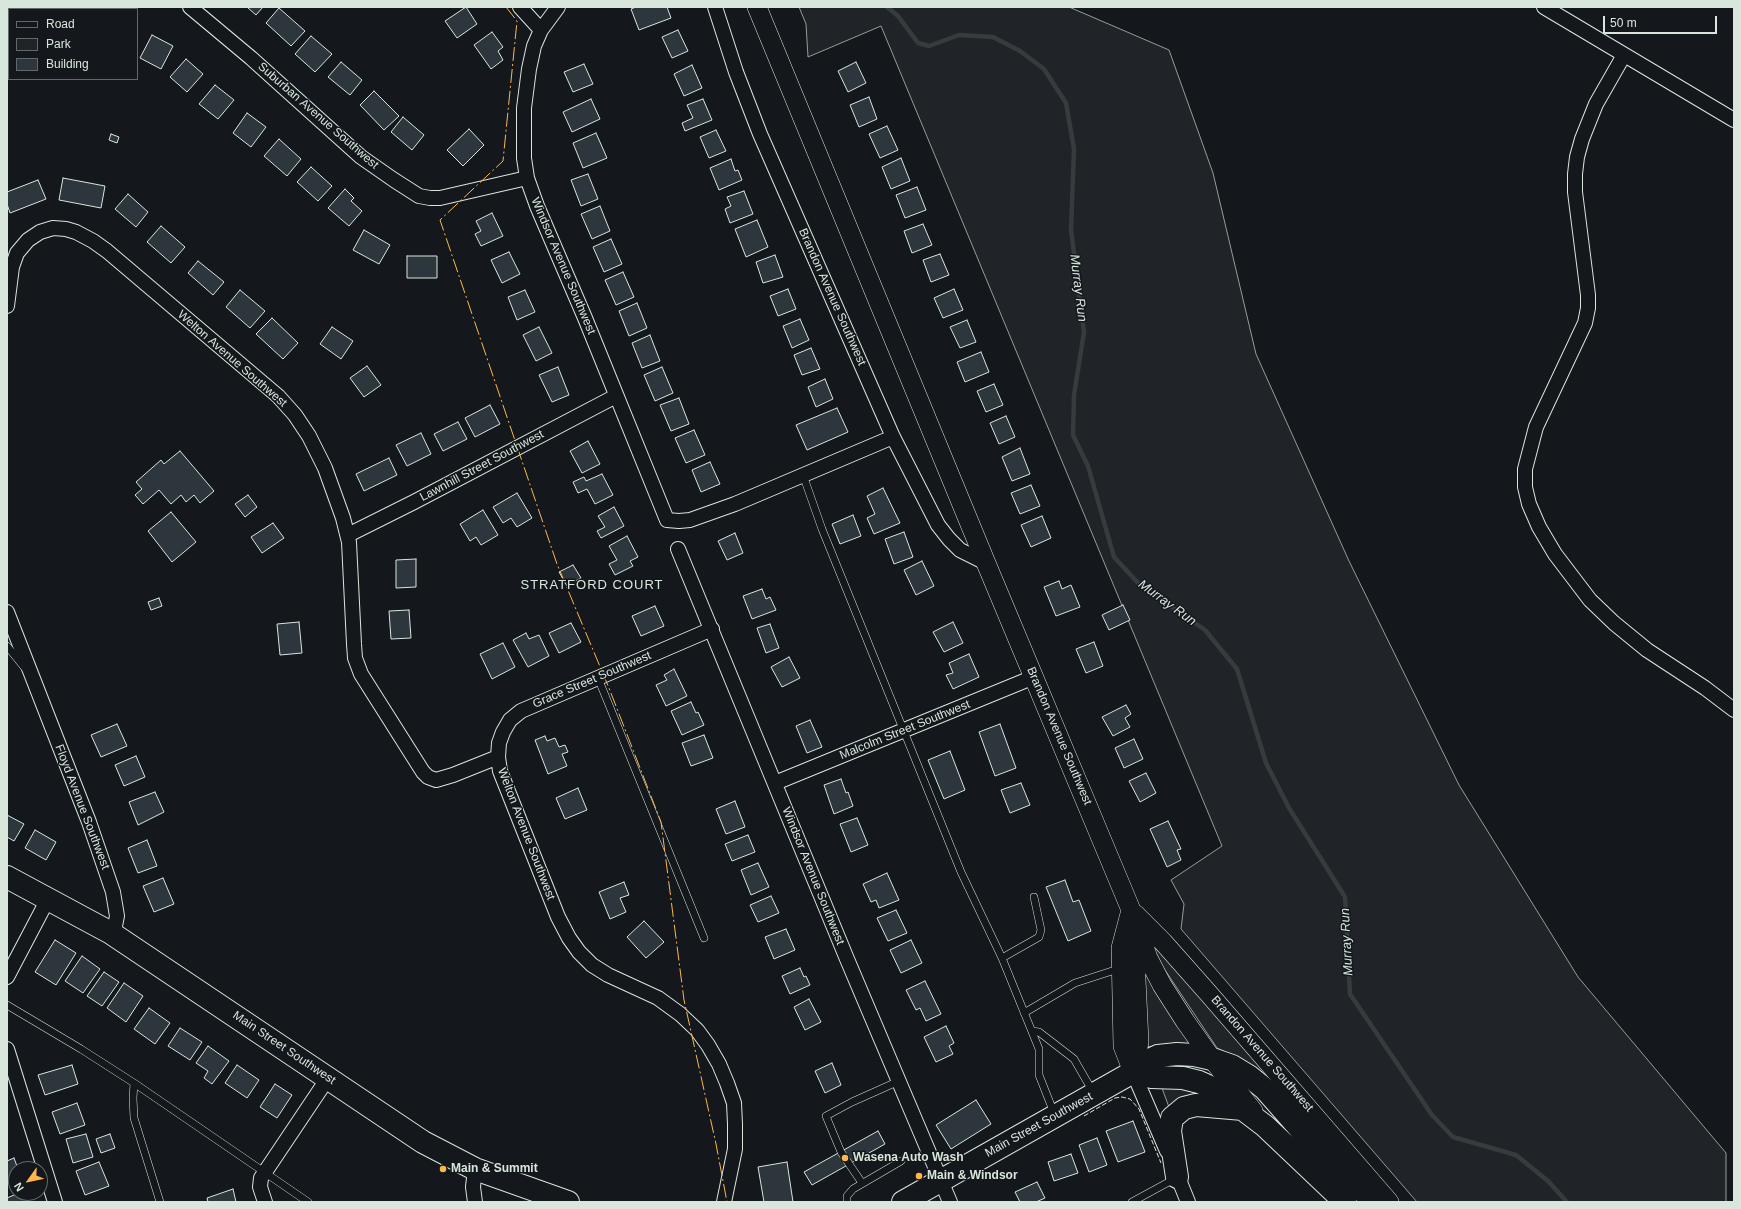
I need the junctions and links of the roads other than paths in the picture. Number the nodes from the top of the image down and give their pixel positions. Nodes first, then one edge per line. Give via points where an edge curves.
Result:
1 (190, 7) edge
2 (520, 7) edge
3 (558, 7) edge
4 (714, 7) edge
5 (757, 7) edge
6 (1544, 7) edge
7 (541, 30) junction
8 (1624, 55) junction
9 (1734, 120) edge
10 (527, 178) junction
11 (7, 306) edge
12 (616, 396) junction
13 (893, 438) junction
14 (803, 475) junction
15 (348, 535) junction
16 (678, 549) dead end
17 (986, 562) junction
18 (7, 612) edge
19 (712, 629) junction
20 (7, 646) edge
21 (1034, 677) junction
22 (598, 678) junction
23 (35, 682) junction
24 (1734, 710) edge
25 (903, 731) junction
26 (498, 757) junction
27 (775, 782) junction
28 (7, 877) edge
29 (1034, 897) dead end
30 (48, 899) junction
31 (1131, 910) junction
32 (111, 933) junction
33 (704, 938) dead end
34 (1002, 958) junction
35 (1121, 971) junction
36 (7, 977) edge
37 (7, 1005) edge
38 (1024, 1013) junction
39 (1032, 1031) junction
40 (7, 1049) edge
41 (1212, 1059) junction
42 (1134, 1072) junction
43 (328, 1078) junction
44 (899, 1081) junction
45 (134, 1084) junction
46 (1094, 1094) junction
47 (1244, 1109) junction
48 (1055, 1115) junction
49 (1265, 1126) junction
50 (901, 1161) dead end
51 (475, 1169) junction
52 (264, 1173) junction
53 (1178, 1177) junction
54 (941, 1180) junction
55 (862, 1183) junction
56 (55, 1202) edge
57 (160, 1202) edge
58 (265, 1202) edge
59 (308, 1202) edge
60 (475, 1202) edge
61 (568, 1202) edge
62 (724, 1202) edge
63 (847, 1202) edge
64 (902, 1202) edge
65 (950, 1202) edge
66 (1132, 1202) edge
67 (1188, 1202) edge
68 (1346, 1202) edge
69 (1374, 1202) edge
70 (1389, 1202) edge

1 - 10 street, Suburban Avenue Southwest via 361,157 419,196 440,198
2 - 7 street
3 - 7 street, Windsor Avenue Southwest
4 - 13 street, Brandon Avenue Southwest via 760,134
5 - 17 main road, Brandon Avenue Southwest
6 - 8 street
7 - 10 street, Windsor Avenue Southwest via 534,46 524,108 524,158
8 - 9 street
8 - 24 street via 1596,104 1577,157 1575,192 1588,308 1585,323 1536,427 1525,470 1525,487 1539,527 1555,554 1590,600 1647,650 1706,688
10 - 12 street, Windsor Avenue Southwest
11 - 15 street, Welton Avenue Southwest via 12,267 28,240 40,232 53,228 76,232 93,241 278,396 295,415 325,468
12 - 14 street, Windsor Avenue Southwest via 667,520 690,520
12 - 15 street, Lawnhill Street Southwest
13 - 14 street
13 - 17 street, Brandon Avenue Southwest via 938,525 960,550
14 - 25 lane
15 - 26 street, Welton Avenue Southwest via 354,644 361,674 423,772 436,780
16 - 19 street, Windsor Avenue Southwest
17 - 21 main road, Brandon Avenue Southwest
18 - 23 street
19 - 22 street, Grace Street Southwest
19 - 27 street, Windsor Avenue Southwest
20 - 23 lane
21 - 25 street, Malcolm Street Southwest
21 - 31 main road, Brandon Avenue Southwest
22 - 26 street, Grace Street Southwest via 521,710 510,720 503,732
22 - 33 lane
23 - 32 street, Floyd Avenue Southwest via 113,892 117,916
25 - 27 street, Malcolm Street Southwest
25 - 34 lane via 961,872
26 - 62 street, Welton Avenue Southwest via 500,771 558,917 579,952 592,965 608,975 658,998 680,1014 697,1030 719,1064 734,1103 736,1124 735,1149
27 - 44 street, Windsor Avenue Southwest
28 - 30 main road, Main Street Southwest
29 - 34 lane via 1041,930 1039,937
30 - 32 main road, Main Street Southwest
30 - 36 street
31 - 35 main road via 1121,948
31 - 41 main road, Brandon Avenue Southwest via 1148,958 1162,985
31 - 42 main road via 1139,1042
31 - 70 main road, Brandon Avenue Southwest via 1168,948
32 - 43 main road, Main Street Southwest
34 - 38 lane
35 - 38 lane via 1112,971 1075,983
35 - 42 main road via 1123,1046
37 - 45 lane
38 - 39 lane
39 - 46 lane via 1039,1032 1074,1059
39 - 48 lane via 1039,1049 1039,1075
40 - 56 street
41 - 42 main road, Brandon Avenue Southwest via 1177,1054 1158,1056 1145,1062
41 - 49 main road, Brandon Avenue Southwest
41 - 69 main road, Brandon Avenue Southwest via 1232,1066 1265,1090 1316,1147
42 - 46 main road, Main Street Southwest
42 - 47 main road via 1151,1078 1183,1078 1199,1082 1219,1091
42 - 53 street
43 - 51 main road, Main Street Southwest via 423,1142
43 - 52 street
44 - 54 street, Windsor Avenue Southwest
44 - 55 lane via 826,1116 841,1152
45 - 52 lane
45 - 57 lane via 134,1118
46 - 48 main road, Main Street Southwest
47 - 49 main road
47 - 53 main road via 1196,1106 1184,1108 1172,1118 1170,1131
48 - 54 main road, Main Street Southwest
49 - 68 main road, Brandon Avenue Southwest
50 - 55 lane
51 - 60 street
51 - 61 main road, Main Street Southwest
52 - 58 street via 260,1187
52 - 59 lane
53 - 66 lane
53 - 67 street
54 - 64 main road, Main Street Southwest
54 - 65 street, Windsor Avenue Southwest
55 - 63 lane via 847,1196

